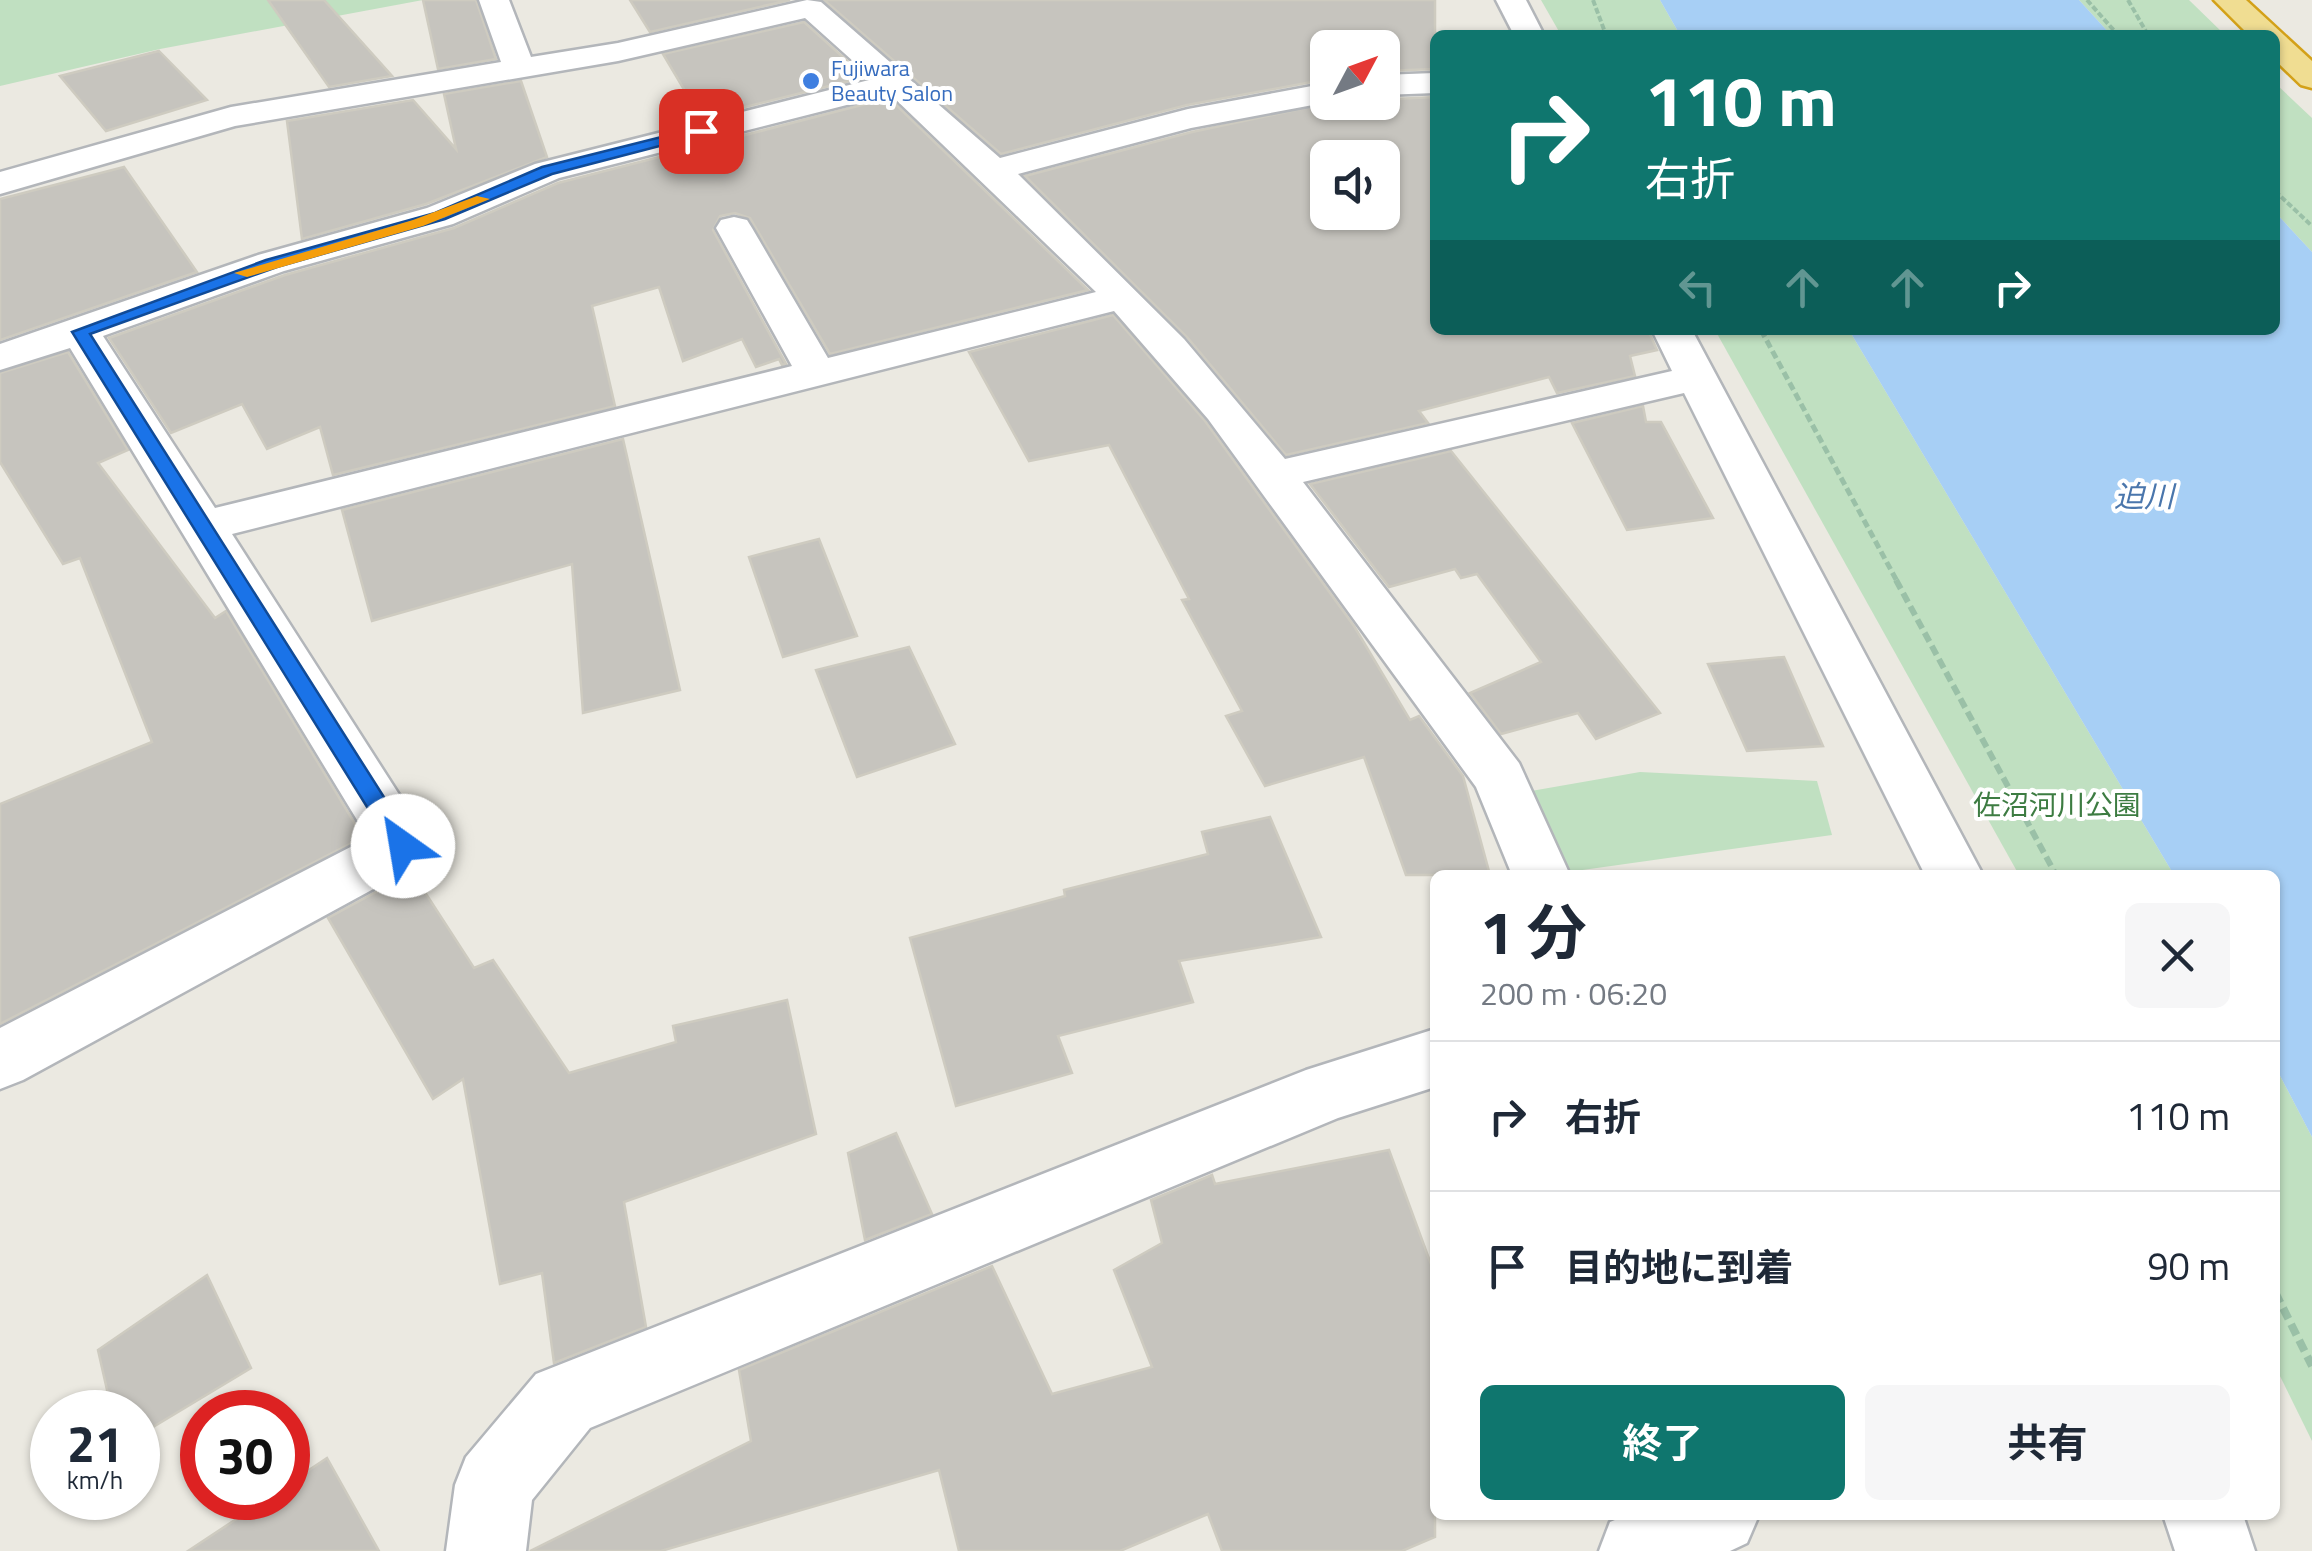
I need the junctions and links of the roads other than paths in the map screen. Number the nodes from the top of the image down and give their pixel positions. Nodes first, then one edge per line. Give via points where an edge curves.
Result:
1 (494, 0) edge
2 (1512, 0) edge
3 (2230, 0) edge
4 (1526, 30) edge
5 (2262, 30) edge
6 (2280, 48) edge
7 (519, 68) junction
8 (2312, 78) edge
9 (1430, 83) edge
10 (897, 84) junction
11 (1400, 84) edge
12 (1310, 96) edge
13 (994, 170) junction
14 (0, 183) edge
15 (734, 228) dead end
16 (1123, 297) junction
17 (80, 332) junction
18 (1674, 335) edge
19 (0, 358) edge
20 (816, 374) junction
21 (1696, 378) junction
22 (1274, 476) junction
23 (203, 526) junction
24 (1539, 870) edge
25 (1951, 870) edge
26 (1430, 1059) edge
27 (0, 1060) edge
28 (1708, 1520) edge
29 (2205, 1520) edge
30 (486, 1551) edge
31 (1639, 1551) edge
32 (2215, 1551) edge

1 - 7 street
2 - 4 street
3 - 5 highway
6 - 8 highway
7 - 10 street via 811,8
7 - 14 street via 231,117
9 - 11 street
10 - 13 street
10 - 17 street via 547,170 440,216 271,263
12 - 13 street via 1188,119
13 - 16 street
15 - 20 street
16 - 20 street
16 - 22 street
17 - 19 street
17 - 23 street
18 - 21 street
20 - 23 street
21 - 22 street
21 - 25 street
22 - 24 street via 1500,778
23 - 27 street via 403,846
26 - 30 street via 1328,1090 563,1401 494,1485
28 - 31 street
29 - 32 street

